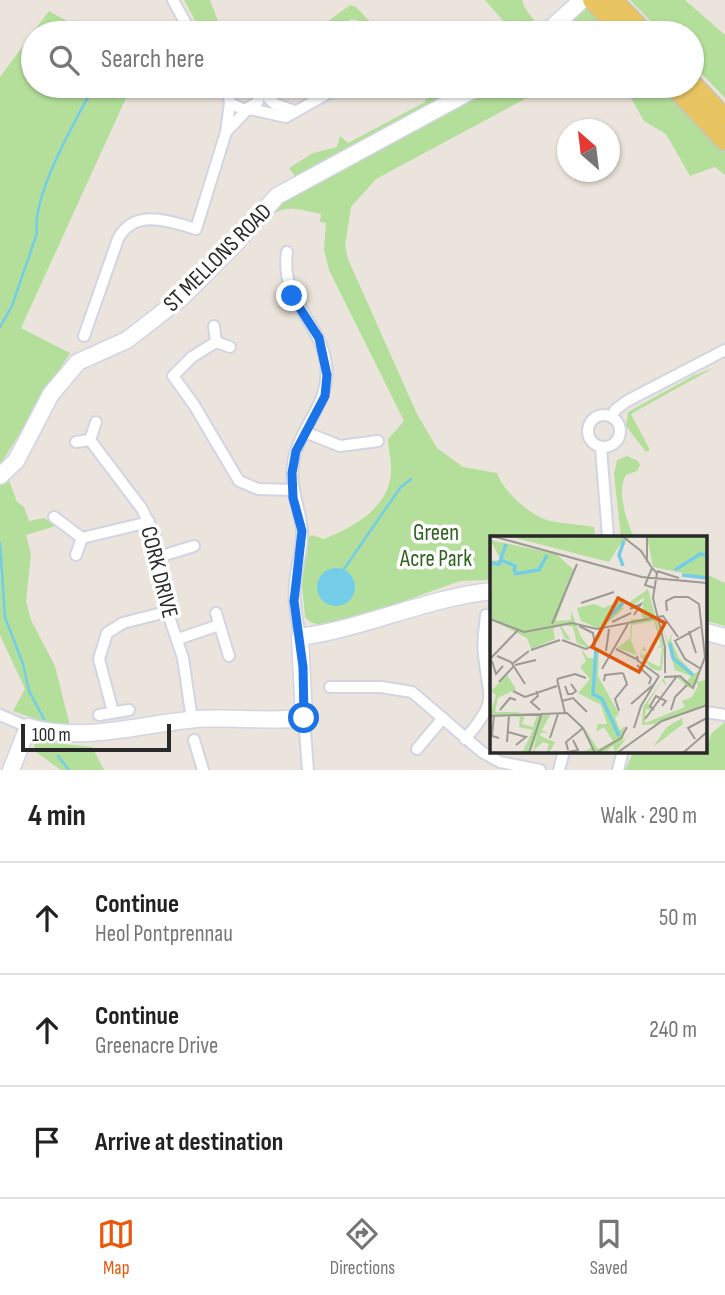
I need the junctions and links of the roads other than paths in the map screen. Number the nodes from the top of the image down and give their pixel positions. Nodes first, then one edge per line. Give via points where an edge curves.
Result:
1 (173, 0) edge
2 (582, 0) edge
3 (592, 0) edge
4 (613, 0) edge
5 (184, 21) edge
6 (560, 21) edge
7 (612, 21) edge
8 (633, 21) edge
9 (704, 96) edge
10 (227, 98) edge
11 (230, 98) edge
12 (259, 98) edge
13 (269, 98) edge
14 (319, 98) edge
15 (458, 98) edge
16 (684, 98) edge
17 (230, 102) junction
18 (249, 109) junction
19 (295, 111) junction
20 (725, 118) edge
21 (226, 132) junction
22 (725, 141) edge
23 (196, 229) junction
24 (192, 242) dead end
25 (286, 252) dead end
26 (272, 264) dead end
27 (285, 265) junction
28 (214, 326) dead end
29 (84, 336) dead end
30 (216, 342) junction
31 (230, 347) dead end
32 (725, 351) edge
33 (612, 417) junction
34 (96, 422) dead end
35 (305, 432) junction
36 (90, 440) junction
37 (378, 441) dead end
38 (76, 442) dead end
39 (601, 448) junction
40 (0, 476) edge
41 (292, 490) junction
42 (54, 517) dead end
43 (149, 522) junction
44 (608, 536) edge
45 (82, 538) junction
46 (194, 546) dead end
47 (75, 555) dead end
48 (155, 558) junction
49 (490, 591) edge
50 (166, 612) junction
51 (216, 613) dead end
52 (486, 615) dead end
53 (219, 625) junction
54 (708, 633) edge
55 (300, 637) junction
56 (725, 638) edge
57 (178, 639) junction
58 (229, 656) dead end
59 (490, 678) edge
60 (330, 688) dead end
61 (490, 690) edge
62 (129, 710) dead end
63 (113, 712) junction
64 (0, 715) edge
65 (99, 715) dead end
66 (304, 718) junction
67 (443, 718) junction
68 (192, 720) junction
69 (28, 727) junction
70 (465, 738) junction
71 (194, 740) dead end
72 (417, 749) dead end
73 (564, 752) edge
74 (623, 752) edge
75 (510, 767) edge
76 (11, 770) edge
77 (203, 770) edge
78 (308, 770) edge
79 (540, 770) edge
80 (559, 770) edge
81 (618, 770) edge

1 - 5 street
2 - 6 main road
3 - 7 main road
4 - 8 main road
9 - 20 main road
10 - 17 street
11 - 17 street
12 - 18 street
13 - 19 street
14 - 19 street
15 - 40 main road, ST MELLONS ROAD via 277,196 181,298 127,340 78,362 51,394 16,461
16 - 22 main road
17 - 18 street via 238,109
17 - 21 street
18 - 19 street via 286,117
18 - 21 street
21 - 23 street
23 - 24 street
23 - 29 street via 154,218 125,228
25 - 27 street
26 - 27 street
27 - 35 street via 292,296 319,338 326,365 325,396
28 - 30 street
30 - 31 street
30 - 41 street via 168,374 194,405 239,481 258,489
32 - 33 street via 627,401
33 - 39 street via 619,436 613,445
33 - 39 street via 598,416 587,429 592,443
34 - 36 street
35 - 37 street via 340,446
35 - 41 street via 294,458
36 - 38 street
36 - 43 street, CORK DRIVE
39 - 44 street
41 - 55 street via 302,531 294,591
42 - 45 street
43 - 45 street
43 - 48 street, CORK DRIVE
45 - 47 street
46 - 48 street
48 - 50 street, CORK DRIVE
49 - 55 main road via 441,599 347,629
50 - 57 street, CORK DRIVE
50 - 63 street via 123,623 107,633 99,660
51 - 53 street, CORK DRIVE
52 - 59 street via 483,652
53 - 57 street, CORK DRIVE
53 - 58 street, CORK DRIVE
54 - 56 main road
55 - 66 main road
57 - 68 street, CORK DRIVE
60 - 67 street via 382,687 412,692
61 - 70 street via 487,712
62 - 63 street
63 - 65 street
64 - 69 street
66 - 68 main road
66 - 78 street
67 - 70 street
67 - 72 street
68 - 69 main road via 80,734
69 - 76 main road
70 - 75 street
71 - 77 street
73 - 80 street
74 - 81 street
75 - 79 street

